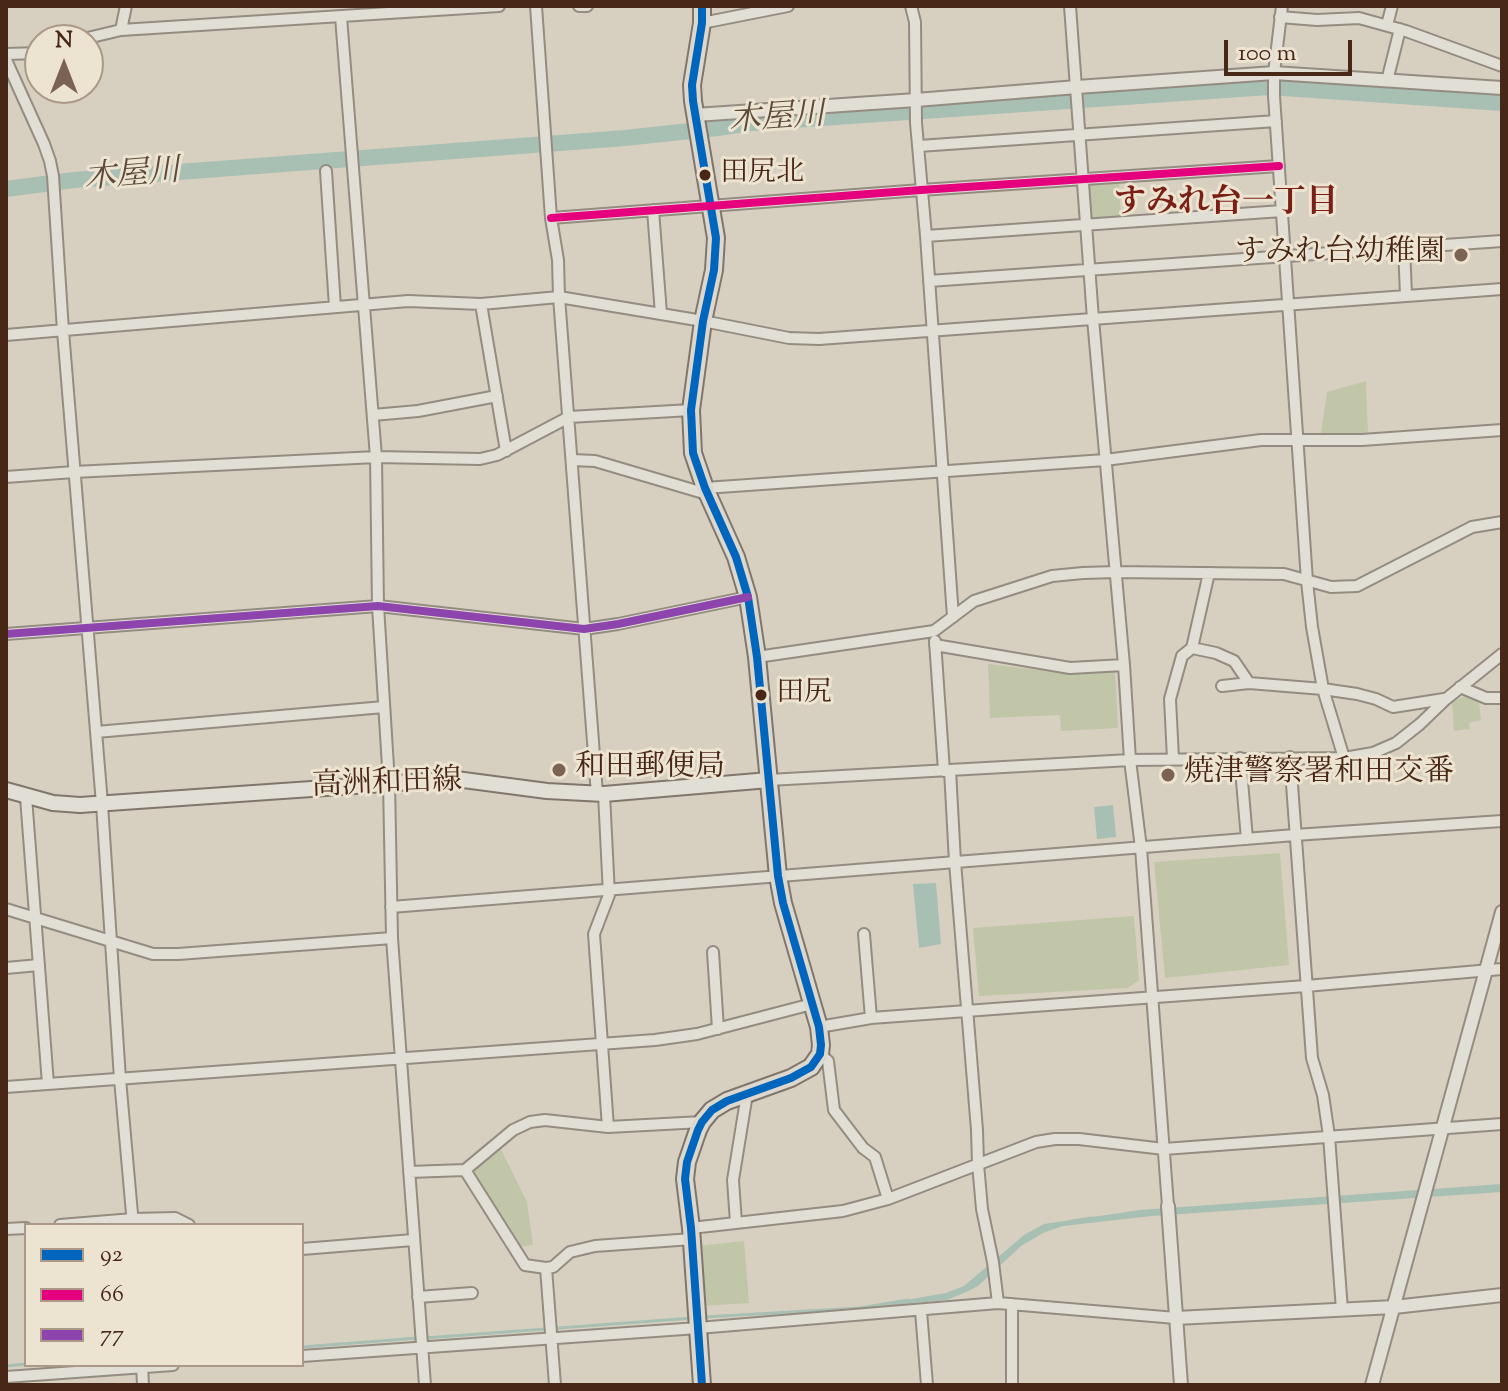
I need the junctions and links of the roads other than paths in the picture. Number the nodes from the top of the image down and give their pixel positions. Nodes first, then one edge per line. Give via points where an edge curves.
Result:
1 (126, 6) edge
2 (499, 6) edge
3 (536, 6) edge
4 (579, 6) edge
5 (587, 6) edge
6 (788, 6) edge
7 (911, 6) edge
8 (1070, 6) edge
9 (1392, 6) edge
10 (1281, 11) edge
11 (348, 13) edge
12 (702, 15) edge
13 (1387, 25) junction
14 (1400, 29) junction
15 (121, 30) junction
16 (104, 34) edge
17 (6, 60) edge
18 (1502, 66) edge
19 (1274, 73) junction
20 (1387, 81) junction
21 (1077, 87) junction
22 (1502, 88) edge
23 (916, 104) junction
24 (1276, 121) junction
25 (697, 126) junction
26 (1080, 135) junction
27 (919, 146) junction
28 (1279, 166) junction
29 (326, 171) dead end
30 (1084, 180) junction
31 (921, 190) junction
32 (712, 205) junction
33 (653, 210) junction
34 (1282, 211) junction
35 (551, 218) junction
36 (1087, 225) junction
37 (926, 236) junction
38 (1502, 241) edge
39 (1404, 247) junction
40 (1285, 256) junction
41 (1090, 270) junction
42 (929, 281) junction
43 (1502, 289) edge
44 (1406, 295) junction
45 (559, 297) junction
46 (481, 304) junction
47 (1288, 304) junction
48 (364, 305) junction
49 (335, 307) junction
50 (661, 314) junction
51 (1093, 319) junction
52 (703, 321) junction
53 (932, 330) junction
54 (63, 331) junction
55 (6, 335) edge
56 (497, 396) junction
57 (691, 410) junction
58 (373, 415) junction
59 (569, 417) junction
60 (1502, 430) edge
61 (1297, 439) junction
62 (506, 451) junction
63 (376, 457) junction
64 (572, 460) junction
65 (1105, 460) junction
66 (942, 471) junction
67 (74, 472) junction
68 (6, 477) edge
69 (706, 491) junction
70 (1502, 522) edge
71 (1116, 572) junction
72 (1209, 573) junction
73 (1307, 581) junction
74 (748, 597) junction
75 (378, 606) junction
76 (953, 617) junction
77 (87, 628) junction
78 (584, 629) junction
79 (934, 631) junction
80 (6, 634) edge
81 (935, 645) junction
82 (1192, 648) junction
83 (1502, 654) edge
84 (757, 657) junction
85 (1124, 665) junction
86 (1249, 683) junction
87 (1222, 686) dead end
88 (1460, 687) junction
89 (1323, 689) junction
90 (1502, 698) edge
91 (1446, 699) junction
92 (384, 707) junction
93 (96, 732) junction
94 (1290, 757) junction
95 (1240, 758) junction
96 (1344, 758) junction
97 (1173, 759) junction
98 (1130, 760) junction
99 (947, 770) junction
100 (769, 780) junction
101 (389, 783) junction
102 (6, 790) edge
103 (600, 794) junction
104 (26, 797) junction
105 (102, 804) junction
106 (1502, 821) edge
107 (1295, 835) junction
108 (1247, 839) junction
109 (1141, 848) junction
110 (955, 862) junction
111 (778, 876) junction
112 (610, 890) junction
113 (391, 907) junction
114 (6, 909) edge
115 (1502, 912) edge
116 (34, 917) junction
117 (864, 934) dead end
118 (392, 938) junction
119 (110, 941) junction
120 (713, 952) dead end
121 (39, 965) junction
122 (6, 968) edge
123 (1502, 969) edge
124 (1487, 971) junction
125 (1306, 986) junction
126 (1152, 996) junction
127 (812, 1004) junction
128 (967, 1011) junction
129 (871, 1018) junction
130 (819, 1027) junction
131 (718, 1029) junction
132 (602, 1044) junction
133 (820, 1054) junction
134 (400, 1059) junction
135 (120, 1079) junction
136 (48, 1084) junction
137 (6, 1087) edge
138 (747, 1094) junction
139 (702, 1122) junction
140 (1502, 1124) edge
141 (608, 1127) junction
142 (1441, 1129) junction
143 (1329, 1136) junction
144 (1164, 1149) junction
145 (978, 1164) junction
146 (465, 1170) junction
147 (409, 1172) junction
148 (888, 1199) junction
149 (1168, 1206) joint
150 (133, 1222) edge
151 (109, 1223) edge
152 (185, 1223) edge
153 (736, 1223) junction
154 (691, 1234) junction
155 (413, 1240) junction
156 (304, 1249) edge
157 (546, 1268) junction
158 (472, 1293) dead end
159 (1502, 1295) edge
160 (418, 1297) junction
161 (998, 1303) junction
162 (1012, 1304) junction
163 (1394, 1307) junction
164 (1342, 1310) junction
165 (921, 1311) junction
166 (1176, 1318) junction
167 (698, 1328) junction
168 (552, 1338) junction
169 (422, 1348) junction
170 (304, 1356) edge
171 (130, 1367) edge
172 (6, 1377) edge
173 (425, 1385) edge
174 (555, 1385) edge
175 (702, 1385) edge
176 (927, 1385) edge
177 (1012, 1385) edge
178 (1181, 1385) edge
179 (1372, 1385) edge

1 - 15 street
2 - 11 street
3 - 35 street
4 - 5 street
6 - 12 street
7 - 23 street
8 - 21 street
9 - 13 street
10 - 13 street via 1317,20 1359,18
10 - 19 street
11 - 15 street
11 - 48 street
12 - 25 main road via 692,85
13 - 14 street
14 - 18 street
14 - 20 street
15 - 16 street
17 - 54 street via 50,161
19 - 20 street
19 - 21 street
19 - 24 street
20 - 22 street
21 - 23 street
21 - 26 street
23 - 25 street
23 - 27 street
24 - 26 street
24 - 28 street
25 - 32 main road
26 - 27 street
26 - 30 street
27 - 31 street
28 - 30 street
28 - 34 street
29 - 49 street
30 - 31 street
30 - 36 street
31 - 32 street
31 - 37 street
32 - 33 street
32 - 52 main road via 714,270
33 - 35 street
33 - 50 street
34 - 36 street
34 - 40 street
35 - 45 street
36 - 37 street
36 - 41 street
37 - 42 street
38 - 39 street
39 - 40 street
39 - 44 street
40 - 41 street
40 - 47 street
41 - 42 street
41 - 51 street
42 - 53 street
43 - 44 street
44 - 47 street
45 - 46 street
45 - 50 street
45 - 59 street
46 - 48 street
46 - 56 street
47 - 51 street
47 - 61 street
48 - 49 street
48 - 58 street
49 - 54 street
50 - 52 street
51 - 53 street
51 - 65 street
52 - 53 street via 789,338
52 - 57 main road
53 - 66 street
54 - 55 street
54 - 67 street
56 - 58 street
56 - 62 street
57 - 59 street
57 - 69 main road via 693,453
58 - 63 street
59 - 62 street
59 - 64 street
60 - 61 street
61 - 65 street
61 - 73 street
62 - 63 street via 480,459
63 - 67 street
63 - 75 street
64 - 69 street via 595,461
64 - 78 street
65 - 66 street
65 - 71 street
66 - 69 street
66 - 76 street
67 - 68 street
67 - 77 street
69 - 74 main road
70 - 73 street via 1472,527 1357,586
71 - 72 street
71 - 76 street via 1052,576 974,601
71 - 85 street
72 - 73 street via 1284,574
72 - 82 street
73 - 89 street
74 - 78 street
74 - 84 main road
75 - 77 street
75 - 78 street
75 - 92 street
76 - 79 street
77 - 80 street
77 - 93 street
78 - 103 street
79 - 81 street
79 - 84 street
81 - 85 street via 1070,668
81 - 99 street
82 - 86 street via 1234,661
82 - 97 street via 1182,656 1170,699
83 - 88 street
84 - 100 main road
85 - 98 street
86 - 87 street
86 - 89 street
88 - 90 street via 1486,698
88 - 91 street
89 - 91 street via 1393,707
89 - 96 street
91 - 96 street via 1396,743
92 - 93 street
92 - 101 street
93 - 105 street
94 - 95 street
94 - 96 street
94 - 107 street
95 - 97 street
95 - 108 street
97 - 98 street
98 - 99 street
98 - 109 street
99 - 100 street
99 - 110 street
100 - 103 main road, 高洲和田線
100 - 111 main road
101 - 103 main road, 高洲和田線 via 456,779
101 - 105 main road, 高洲和田線
101 - 113 street
102 - 104 main road, 高洲和田線
103 - 112 street
104 - 105 main road, 高洲和田線
104 - 116 street
105 - 119 street
106 - 107 street
107 - 108 street
107 - 125 street
108 - 109 street
109 - 110 street
109 - 126 street
110 - 111 street
110 - 128 street
111 - 112 street
111 - 127 main road
112 - 113 street
112 - 132 street via 594,934
113 - 118 street
114 - 116 street
115 - 124 street
116 - 119 street
116 - 121 street
117 - 129 street
118 - 119 street via 178,954 153,954
118 - 134 street
119 - 135 street
120 - 131 street
121 - 122 street
121 - 136 street
123 - 124 street
124 - 125 street
124 - 142 street
125 - 126 street
125 - 143 street via 1312,1058
126 - 128 street
126 - 144 street
127 - 130 main road
127 - 131 street
128 - 129 street
128 - 145 street
129 - 130 street
130 - 133 main road
131 - 132 street
132 - 134 street
132 - 141 street
133 - 138 main road via 811,1067 791,1078
133 - 148 street via 828,1061 834,1110 875,1157
134 - 135 street
134 - 147 street
135 - 136 street
135 - 150 street
136 - 137 street
138 - 139 main road via 712,1110
138 - 153 street via 733,1180
139 - 141 street
139 - 154 main road via 685,1179
140 - 142 street
141 - 146 street via 530,1122
142 - 143 street
142 - 163 street
143 - 144 street
143 - 164 street
144 - 145 street via 1055,1139
144 - 149 street
145 - 148 street
145 - 161 street
146 - 147 street
146 - 157 street via 525,1265
147 - 155 street
148 - 153 street via 843,1211
149 - 166 street
150 - 151 street
150 - 152 street via 175,1218
153 - 154 street
154 - 157 street via 595,1246 570,1252
154 - 167 main road
155 - 156 street
155 - 160 street
157 - 168 street
158 - 160 street
159 - 163 street
160 - 169 street
161 - 162 street
161 - 165 street
162 - 166 street
162 - 177 street
163 - 164 street
163 - 179 street
164 - 166 street
165 - 167 street
165 - 176 street
166 - 178 street
167 - 168 street
167 - 175 main road
168 - 169 street
168 - 174 street
169 - 170 street
169 - 173 street
171 - 172 street

